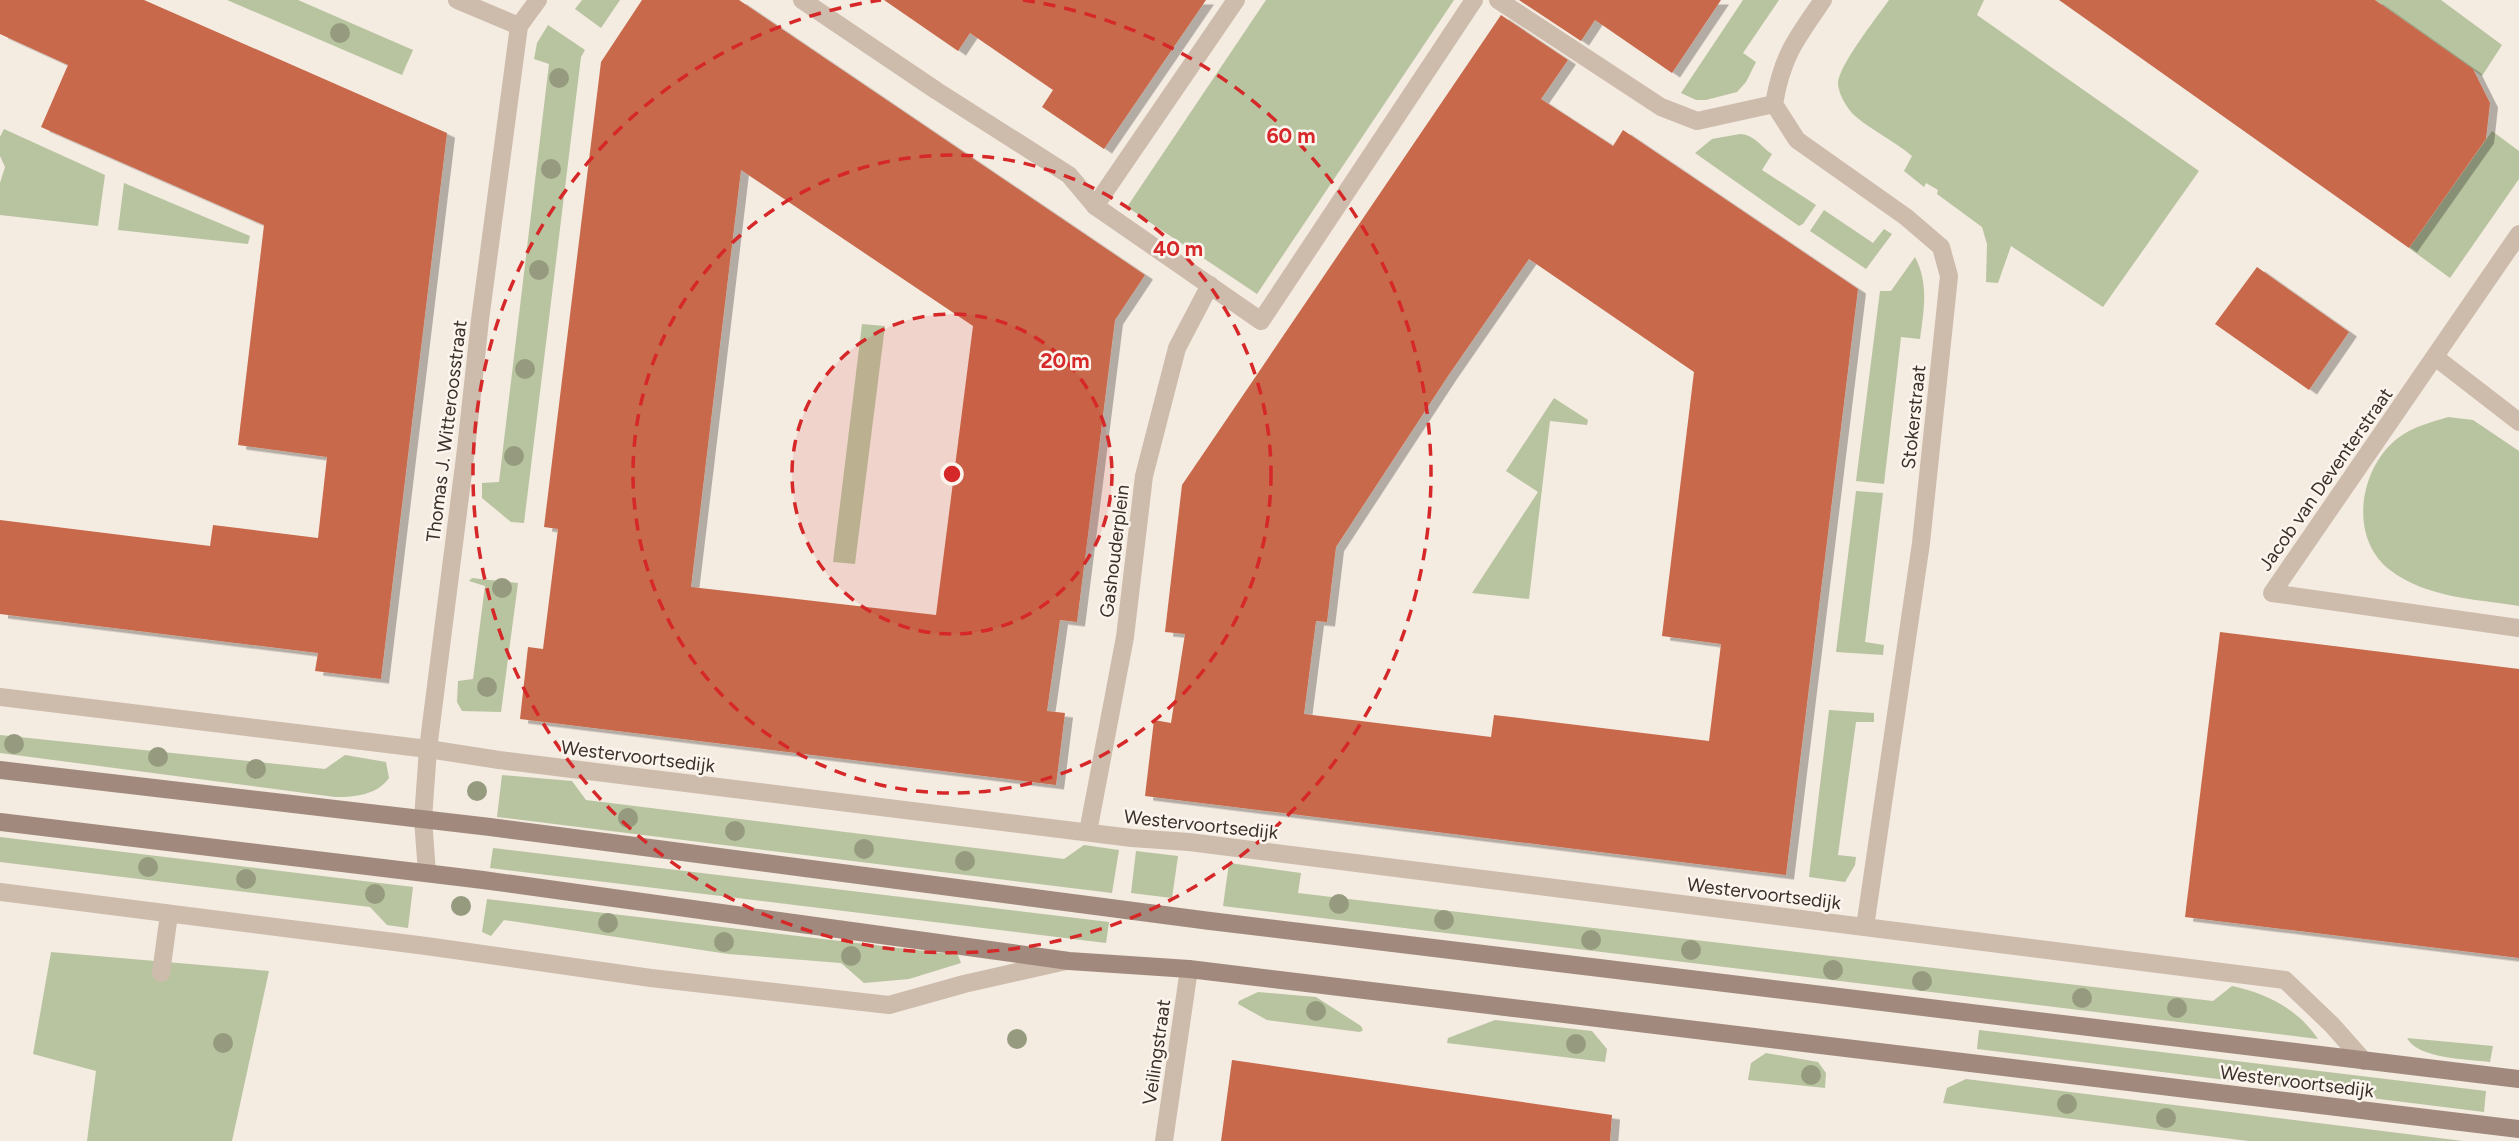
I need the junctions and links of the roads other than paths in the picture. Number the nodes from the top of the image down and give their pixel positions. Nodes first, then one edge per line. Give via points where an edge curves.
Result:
1 (457, 0) edge
2 (538, 0) edge
3 (802, 0) edge
4 (1237, 0) edge
5 (1474, 0) edge
6 (1498, 0) edge
7 (1823, 0) edge
8 (519, 26) junction
9 (1774, 104) junction
10 (1095, 206) junction
11 (2519, 234) edge
12 (1210, 285) junction
13 (2435, 357) junction
14 (2519, 422) edge
15 (2519, 628) edge
16 (0, 697) edge
17 (428, 749) junction
18 (0, 770) edge
19 (423, 819) junction
20 (0, 822) edge
21 (1088, 832) junction
22 (427, 873) junction
23 (0, 892) edge
24 (169, 914) junction
25 (1865, 927) junction
26 (1069, 961) junction
27 (1189, 969) junction
28 (161, 973) dead end
29 (2364, 1061) junction
30 (2519, 1079) edge
31 (2519, 1129) edge
32 (1164, 1141) edge

1 - 8 street
2 - 8 street, Thomas J. Witteroosstraat
3 - 10 street via 1069,175
4 - 10 street
5 - 12 street via 1261,321
6 - 9 street via 1673,112 1697,121
7 - 9 street via 1791,46
8 - 17 street, Thomas J. Witteroosstraat
9 - 25 street, Stokerstraat via 1797,140 1941,247 1949,276 1921,543
10 - 12 street
11 - 13 street, Jacob van Deventerstraat
12 - 21 street, Gashouderplein via 1177,348 1144,476 1125,637
13 - 14 street
13 - 15 street, Jacob van Deventerstraat via 2272,593
16 - 17 street, Westervoortsedijk
17 - 19 street, Thomas J. Witteroosstraat
17 - 21 street, Westervoortsedijk
18 - 19 main road, Westervoortsedijk
19 - 22 street, Thomas J. Witteroosstraat
19 - 29 main road, Westervoortsedijk via 1184,918
20 - 22 main road, Westervoortsedijk
21 - 25 street, Westervoortsedijk
22 - 26 main road, Westervoortsedijk
23 - 24 street, Westervoortsedijk
24 - 26 street, Westervoortsedijk via 889,1005
24 - 28 street
25 - 29 street, Westervoortsedijk via 2285,980
26 - 27 main road, Westervoortsedijk
27 - 31 main road, Westervoortsedijk
27 - 32 street, Veilingstraat
29 - 30 main road, Westervoortsedijk

